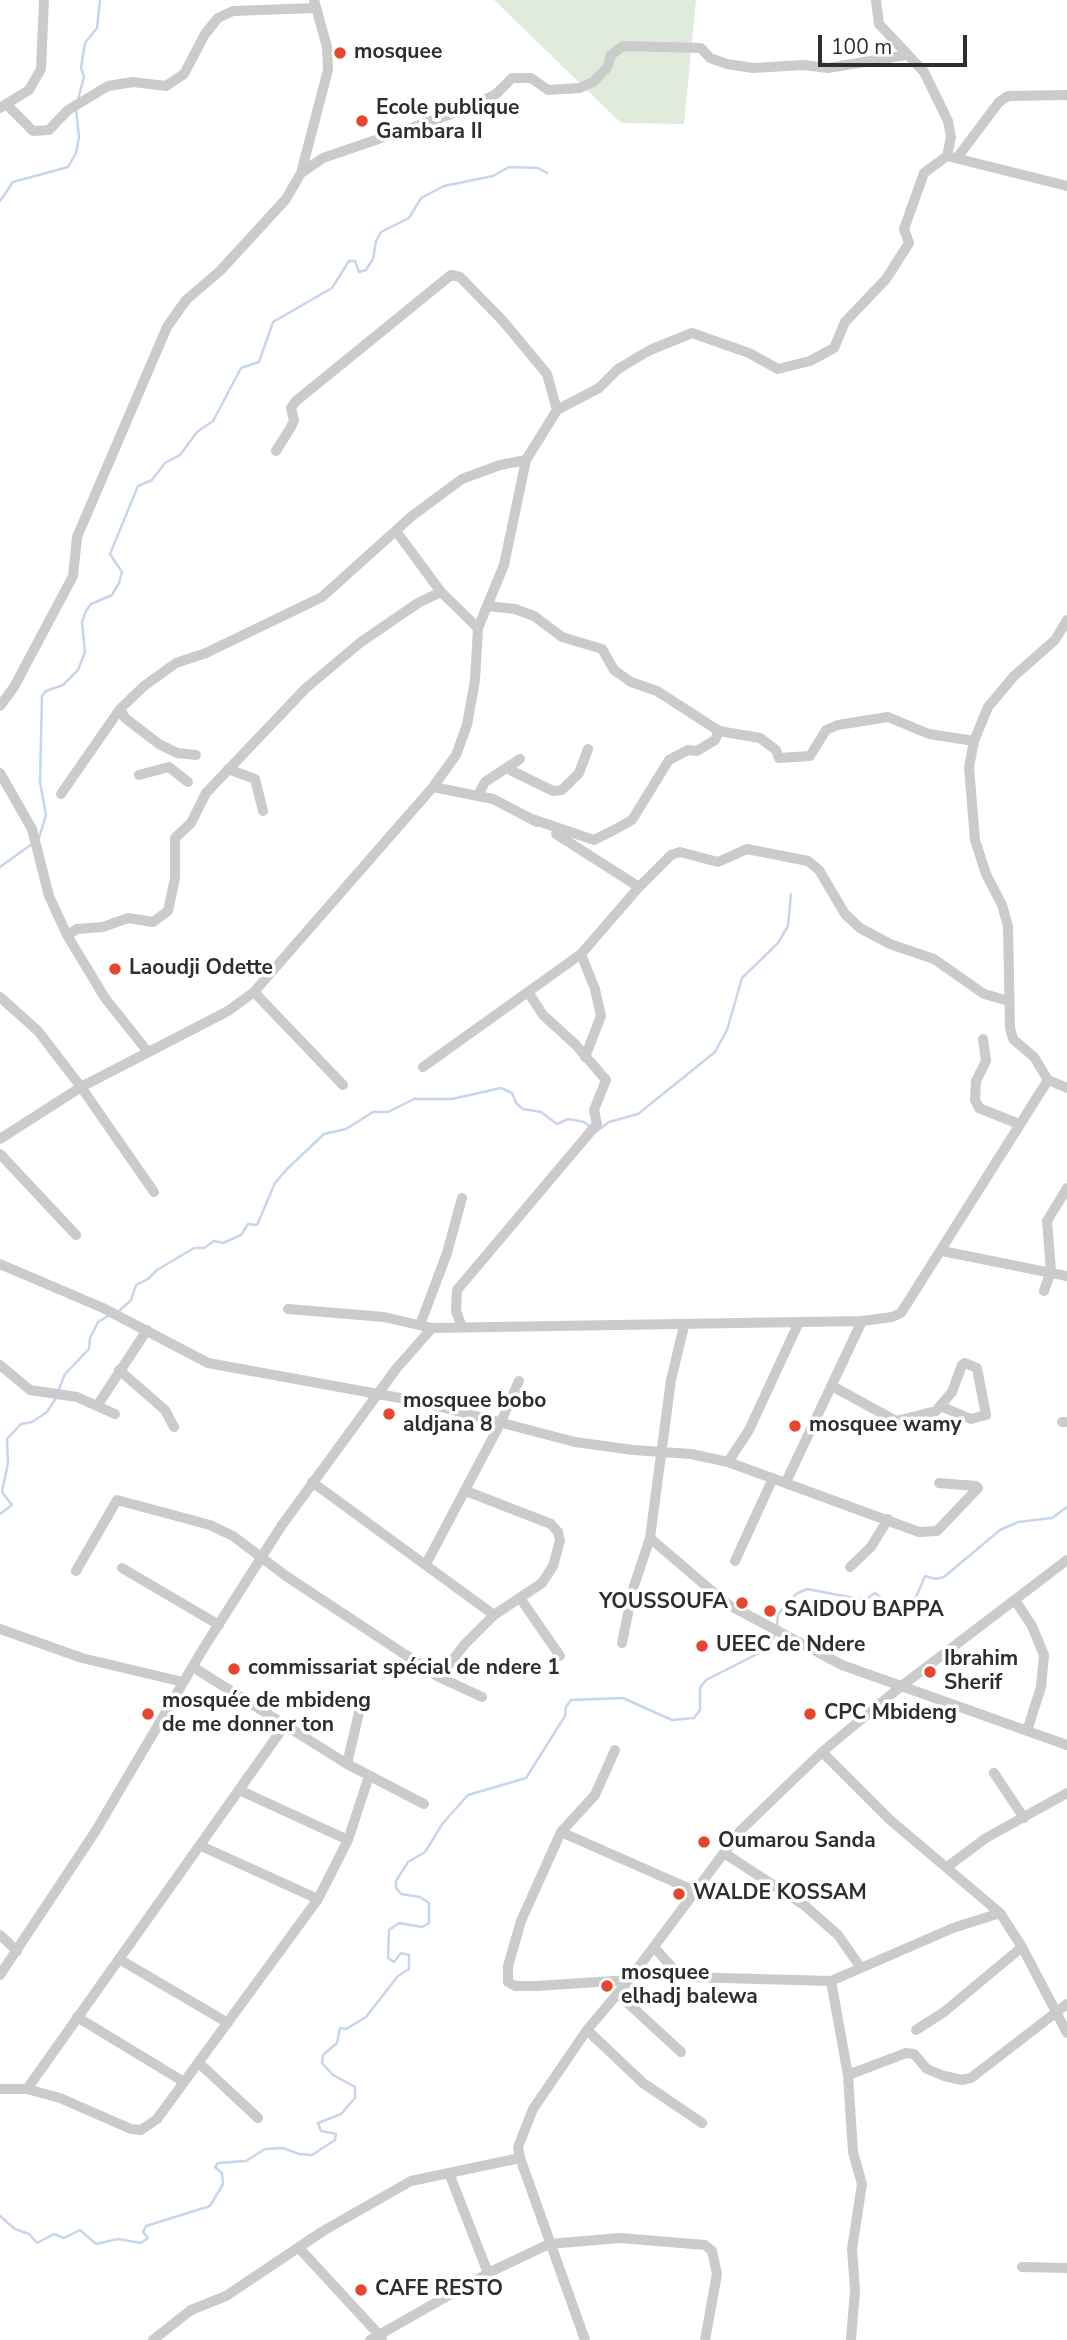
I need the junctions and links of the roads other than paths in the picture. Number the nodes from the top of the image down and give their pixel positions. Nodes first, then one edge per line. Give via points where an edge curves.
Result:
1 (44, 0) edge
2 (876, 0) edge
3 (314, 4) edge
4 (253, 5) edge
5 (906, 55) junction
6 (1067, 94) edge
7 (3, 106) edge
8 (952, 157) junction
9 (301, 173) junction
10 (1067, 186) edge
11 (557, 410) junction
12 (276, 451) dead end
13 (526, 460) junction
14 (396, 531) junction
15 (441, 592) junction
16 (488, 606) junction
17 (1067, 620) edge
18 (478, 628) junction
19 (0, 706) edge
20 (120, 709) junction
21 (719, 731) junction
22 (974, 741) junction
23 (588, 749) dead end
24 (174, 752) junction
25 (197, 755) dead end
26 (520, 759) dead end
27 (228, 769) junction
28 (508, 769) junction
29 (0, 774) edge
30 (139, 775) dead end
31 (188, 782) junction
32 (433, 788) junction
33 (206, 793) junction
34 (61, 794) dead end
35 (478, 795) junction
36 (264, 811) dead end
37 (532, 819) junction
38 (639, 887) junction
39 (67, 935) junction
40 (580, 954) junction
41 (254, 992) junction
42 (528, 992) junction
43 (0, 997) edge
44 (1009, 1001) junction
45 (983, 1039) dead end
46 (148, 1052) junction
47 (585, 1057) junction
48 (423, 1067) dead end
49 (1048, 1080) junction
50 (343, 1085) dead end
51 (81, 1087) junction
52 (1067, 1088) edge
53 (1019, 1124) junction
54 (0, 1139) edge
55 (0, 1154) edge
56 (1067, 1188) edge
57 (154, 1192) dead end
58 (462, 1198) dead end
59 (76, 1235) dead end
60 (942, 1251) junction
61 (0, 1264) edge
62 (1051, 1271) junction
63 (1067, 1276) edge
64 (1044, 1291) dead end
65 (288, 1309) dead end
66 (862, 1321) junction
67 (799, 1322) junction
68 (420, 1325) junction
69 (684, 1326) junction
70 (462, 1327) junction
71 (432, 1328) junction
72 (147, 1330) junction
73 (0, 1365) edge
74 (119, 1370) junction
75 (519, 1381) dead end
76 (832, 1386) junction
77 (378, 1393) junction
78 (97, 1406) junction
79 (940, 1406) junction
80 (115, 1414) dead end
81 (500, 1424) junction
82 (174, 1427) dead end
83 (663, 1451) junction
84 (728, 1462) junction
85 (773, 1478) junction
86 (312, 1482) junction
87 (786, 1482) junction
88 (939, 1483) dead end
89 (466, 1490) junction
90 (888, 1519) junction
91 (650, 1538) junction
92 (261, 1558) junction
93 (1067, 1560) edge
94 (735, 1561) dead end
95 (426, 1564) junction
96 (850, 1567) dead end
97 (122, 1568) dead end
98 (76, 1571) dead end
99 (520, 1598) junction
100 (1016, 1600) junction
101 (494, 1615) junction
102 (219, 1625) junction
103 (0, 1629) edge
104 (622, 1643) dead end
105 (560, 1656) dead end
106 (193, 1667) junction
107 (439, 1677) junction
108 (183, 1682) junction
109 (899, 1688) junction
110 (482, 1697) dead end
111 (360, 1707) dead end
112 (285, 1725) junction
113 (1027, 1731) junction
114 (1067, 1745) edge
115 (615, 1750) dead end
116 (822, 1752) junction
117 (347, 1763) junction
118 (994, 1773) dead end
119 (369, 1776) junction
120 (239, 1790) junction
121 (1067, 1793) edge
122 (424, 1804) dead end
123 (1024, 1818) junction
124 (561, 1832) junction
125 (348, 1840) junction
126 (201, 1846) junction
127 (724, 1853) junction
128 (947, 1867) junction
129 (695, 1891) junction
130 (318, 1899) junction
131 (1000, 1913) junction
132 (0, 1935) edge
133 (654, 1947) junction
134 (1022, 1947) junction
135 (16, 1951) junction
136 (120, 1959) junction
137 (861, 1968) junction
138 (0, 1975) edge
139 (629, 1980) junction
140 (831, 1981) junction
141 (618, 1994) junction
142 (1067, 2004) edge
143 (1055, 2011) junction
144 (77, 2017) junction
145 (228, 2023) junction
146 (587, 2030) junction
147 (916, 2030) dead end
148 (1067, 2033) edge
149 (681, 2052) dead end
150 (199, 2063) junction
151 (848, 2075) junction
152 (184, 2082) junction
153 (0, 2089) edge
154 (26, 2089) junction
155 (258, 2118) dead end
156 (702, 2123) dead end
157 (520, 2158) junction
158 (449, 2173) junction
159 (549, 2244) junction
160 (300, 2249) junction
161 (1022, 2267) dead end
162 (1067, 2268) edge
163 (488, 2273) junction
164 (378, 2338) edge
165 (153, 2340) edge
166 (585, 2340) edge
167 (705, 2340) edge
168 (851, 2340) edge

1 - 7 street via 41,69 29,90
2 - 5 street via 880,24
3 - 4 street
3 - 9 street via 327,47 328,71
4 - 7 street via 218,18 184,74 166,86 133,82 108,86 68,110 49,130 33,131
5 - 8 street via 924,72 948,121
5 - 9 street via 828,68 753,68 710,58 701,48 623,46 611,55 600,75 580,88 548,90 531,78 512,78 496,94 466,109 323,158
6 - 8 street via 1008,96
8 - 10 street
8 - 11 street via 924,173 904,229 909,243 886,279 845,321 834,348 810,361 778,369 749,353 692,333 650,350 618,369 598,388
9 - 19 street via 286,199 186,300 167,327 77,537 73,576
11 - 12 street via 547,374 503,321 460,277 452,275 296,401 291,408 294,420
11 - 13 street
13 - 14 street via 462,479
13 - 16 street via 504,565
14 - 15 street
14 - 20 street via 322,597 176,663
15 - 18 street
15 - 27 street via 393,619 331,664
16 - 18 street
16 - 21 street via 534,615 562,637 602,649 614,670 631,682 657,691
17 - 22 street via 1055,640 1014,676 988,707
18 - 32 street via 467,725 456,755
20 - 24 street via 151,739
20 - 34 street
21 - 22 street via 760,738 779,758 810,756 826,730 838,725 888,717 929,734
21 - 37 street via 715,740 697,751 688,750 669,760 632,820 594,840
22 - 44 street via 969,767 971,822 1008,926
23 - 28 street via 579,773 562,790 533,783
24 - 25 street
24 - 31 street
26 - 28 street
27 - 33 street
27 - 36 street via 255,779
28 - 35 street via 500,769
29 - 39 street via 32,829 50,895
30 - 31 street via 169,767
31 - 33 street
32 - 35 street
32 - 41 street
33 - 39 street via 191,823 175,838 175,878 168,911 153,922 128,918
35 - 37 street via 514,807
37 - 38 street
38 - 40 street
38 - 44 street via 671,855 680,852 718,862 747,849 808,861 819,870 845,914 866,932 934,959 975,990
39 - 46 street via 105,998
40 - 42 street
40 - 47 street via 596,989 601,1016
41 - 46 street via 228,1011
41 - 50 street
42 - 47 street via 543,1015
42 - 48 street
43 - 51 street via 38,1031
44 - 49 street via 1013,1040 1034,1057
45 - 53 street via 985,1061 976,1081 975,1100 979,1108
46 - 51 street
47 - 70 street via 606,1080 594,1111 597,1124 457,1290 456,1311
49 - 52 street
49 - 53 street
51 - 54 street
51 - 57 street
53 - 60 street
55 - 59 street
56 - 62 street via 1047,1221
58 - 68 street
60 - 62 street
60 - 66 street via 901,1313
61 - 72 street
62 - 63 street
62 - 64 street
65 - 68 street via 384,1317
66 - 67 street
66 - 76 street
67 - 69 street
67 - 84 street via 749,1430
68 - 71 street
69 - 70 street
69 - 83 street via 671,1380
70 - 71 street
71 - 77 street
72 - 74 street
72 - 77 street via 208,1363
73 - 78 street via 30,1390 77,1397
74 - 78 street
74 - 82 street via 165,1410
75 - 81 street
76 - 79 street via 896,1420 936,1411
76 - 87 street
77 - 81 street
77 - 86 street
78 - 80 street
79 - 79 street via 971,1419 986,1415 977,1368 962,1366 952,1392
81 - 83 street via 575,1442
81 - 89 street
83 - 84 street
83 - 91 street
84 - 85 street
85 - 87 street
85 - 94 street
86 - 92 street
86 - 95 street
87 - 90 street
88 - 90 street via 978,1488 937,1531 919,1532
89 - 95 street
89 - 99 street via 551,1524 558,1532 553,1566 542,1583
90 - 96 street via 871,1547
91 - 104 street
91 - 109 street via 727,1604 842,1665
92 - 98 street via 210,1525 117,1500
92 - 102 street
92 - 107 street
93 - 100 street
95 - 101 street
97 - 102 street
99 - 101 street
99 - 105 street
100 - 109 street
100 - 113 street via 1044,1655 1041,1687
101 - 107 street
102 - 106 street
103 - 108 street via 82,1658
106 - 108 street
106 - 112 street
107 - 110 street
108 - 135 street via 95,1832
109 - 113 street
109 - 116 street
111 - 117 street
112 - 117 street
112 - 120 street
113 - 114 street
115 - 124 street via 595,1795
116 - 127 street via 741,1830
116 - 128 street via 889,1819
117 - 119 street
118 - 123 street
119 - 122 street
119 - 125 street
120 - 125 street
120 - 126 street
121 - 123 street
123 - 128 street via 986,1838
124 - 129 street
124 - 139 street via 521,1921 508,1982 525,1986
125 - 130 street
126 - 130 street
126 - 136 street
127 - 129 street
127 - 137 street via 804,1905 838,1935
128 - 131 street
129 - 133 street
130 - 145 street
131 - 134 street
131 - 137 street
132 - 135 street
133 - 139 street
133 - 140 street via 686,1977
134 - 143 street
134 - 147 street
135 - 138 street
136 - 144 street
136 - 145 street
137 - 140 street
139 - 141 street
140 - 151 street
141 - 146 street
141 - 149 street
142 - 143 street
143 - 148 street
143 - 151 street via 971,2078 944,2076 906,2053
144 - 152 street
144 - 154 street
145 - 150 street
146 - 156 street via 643,2083
146 - 157 street via 526,2122 518,2147
150 - 152 street
150 - 155 street
151 - 168 street via 853,2152 862,2184 852,2249
152 - 154 street via 157,2119 141,2130
153 - 154 street
157 - 158 street
157 - 159 street
158 - 160 street via 411,2181
158 - 163 street
159 - 163 street
159 - 166 street
159 - 167 street via 620,2238 705,2245 716,2259 717,2274
160 - 164 street
160 - 165 street via 226,2296 191,2310
161 - 162 street
163 - 164 street

